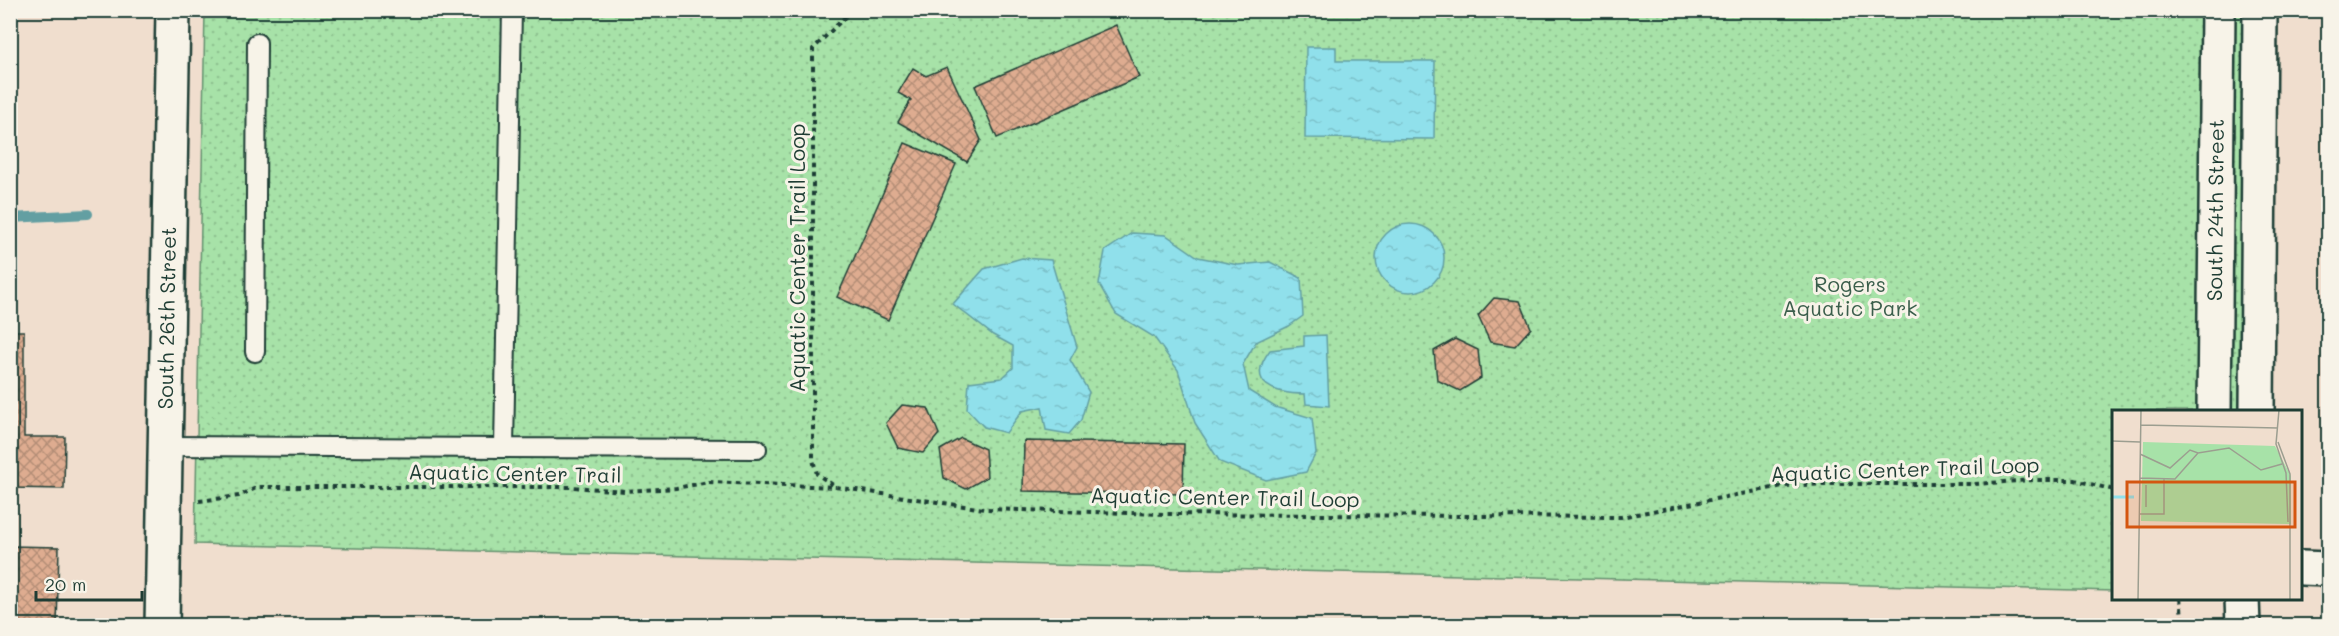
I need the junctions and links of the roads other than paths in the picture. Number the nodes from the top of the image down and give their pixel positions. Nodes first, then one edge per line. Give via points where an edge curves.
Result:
1 (173, 10) edge
2 (512, 10) edge
3 (2218, 10) edge
4 (2260, 10) edge
5 (257, 43) dead end
6 (255, 352) dead end
7 (2214, 410) edge
8 (2258, 410) edge
9 (165, 446) junction
10 (504, 448) junction
11 (758, 449) dead end
12 (2303, 568) edge
13 (2328, 569) edge
14 (2242, 600) edge
15 (162, 626) edge
16 (2242, 626) edge

1 - 9 street, South 26th Street
2 - 10 lane
3 - 7 street, South 24th Street
4 - 8 street, South 24th Street
5 - 6 lane
9 - 10 lane
9 - 15 street, South 26th Street
10 - 11 lane
12 - 13 street
14 - 16 street

